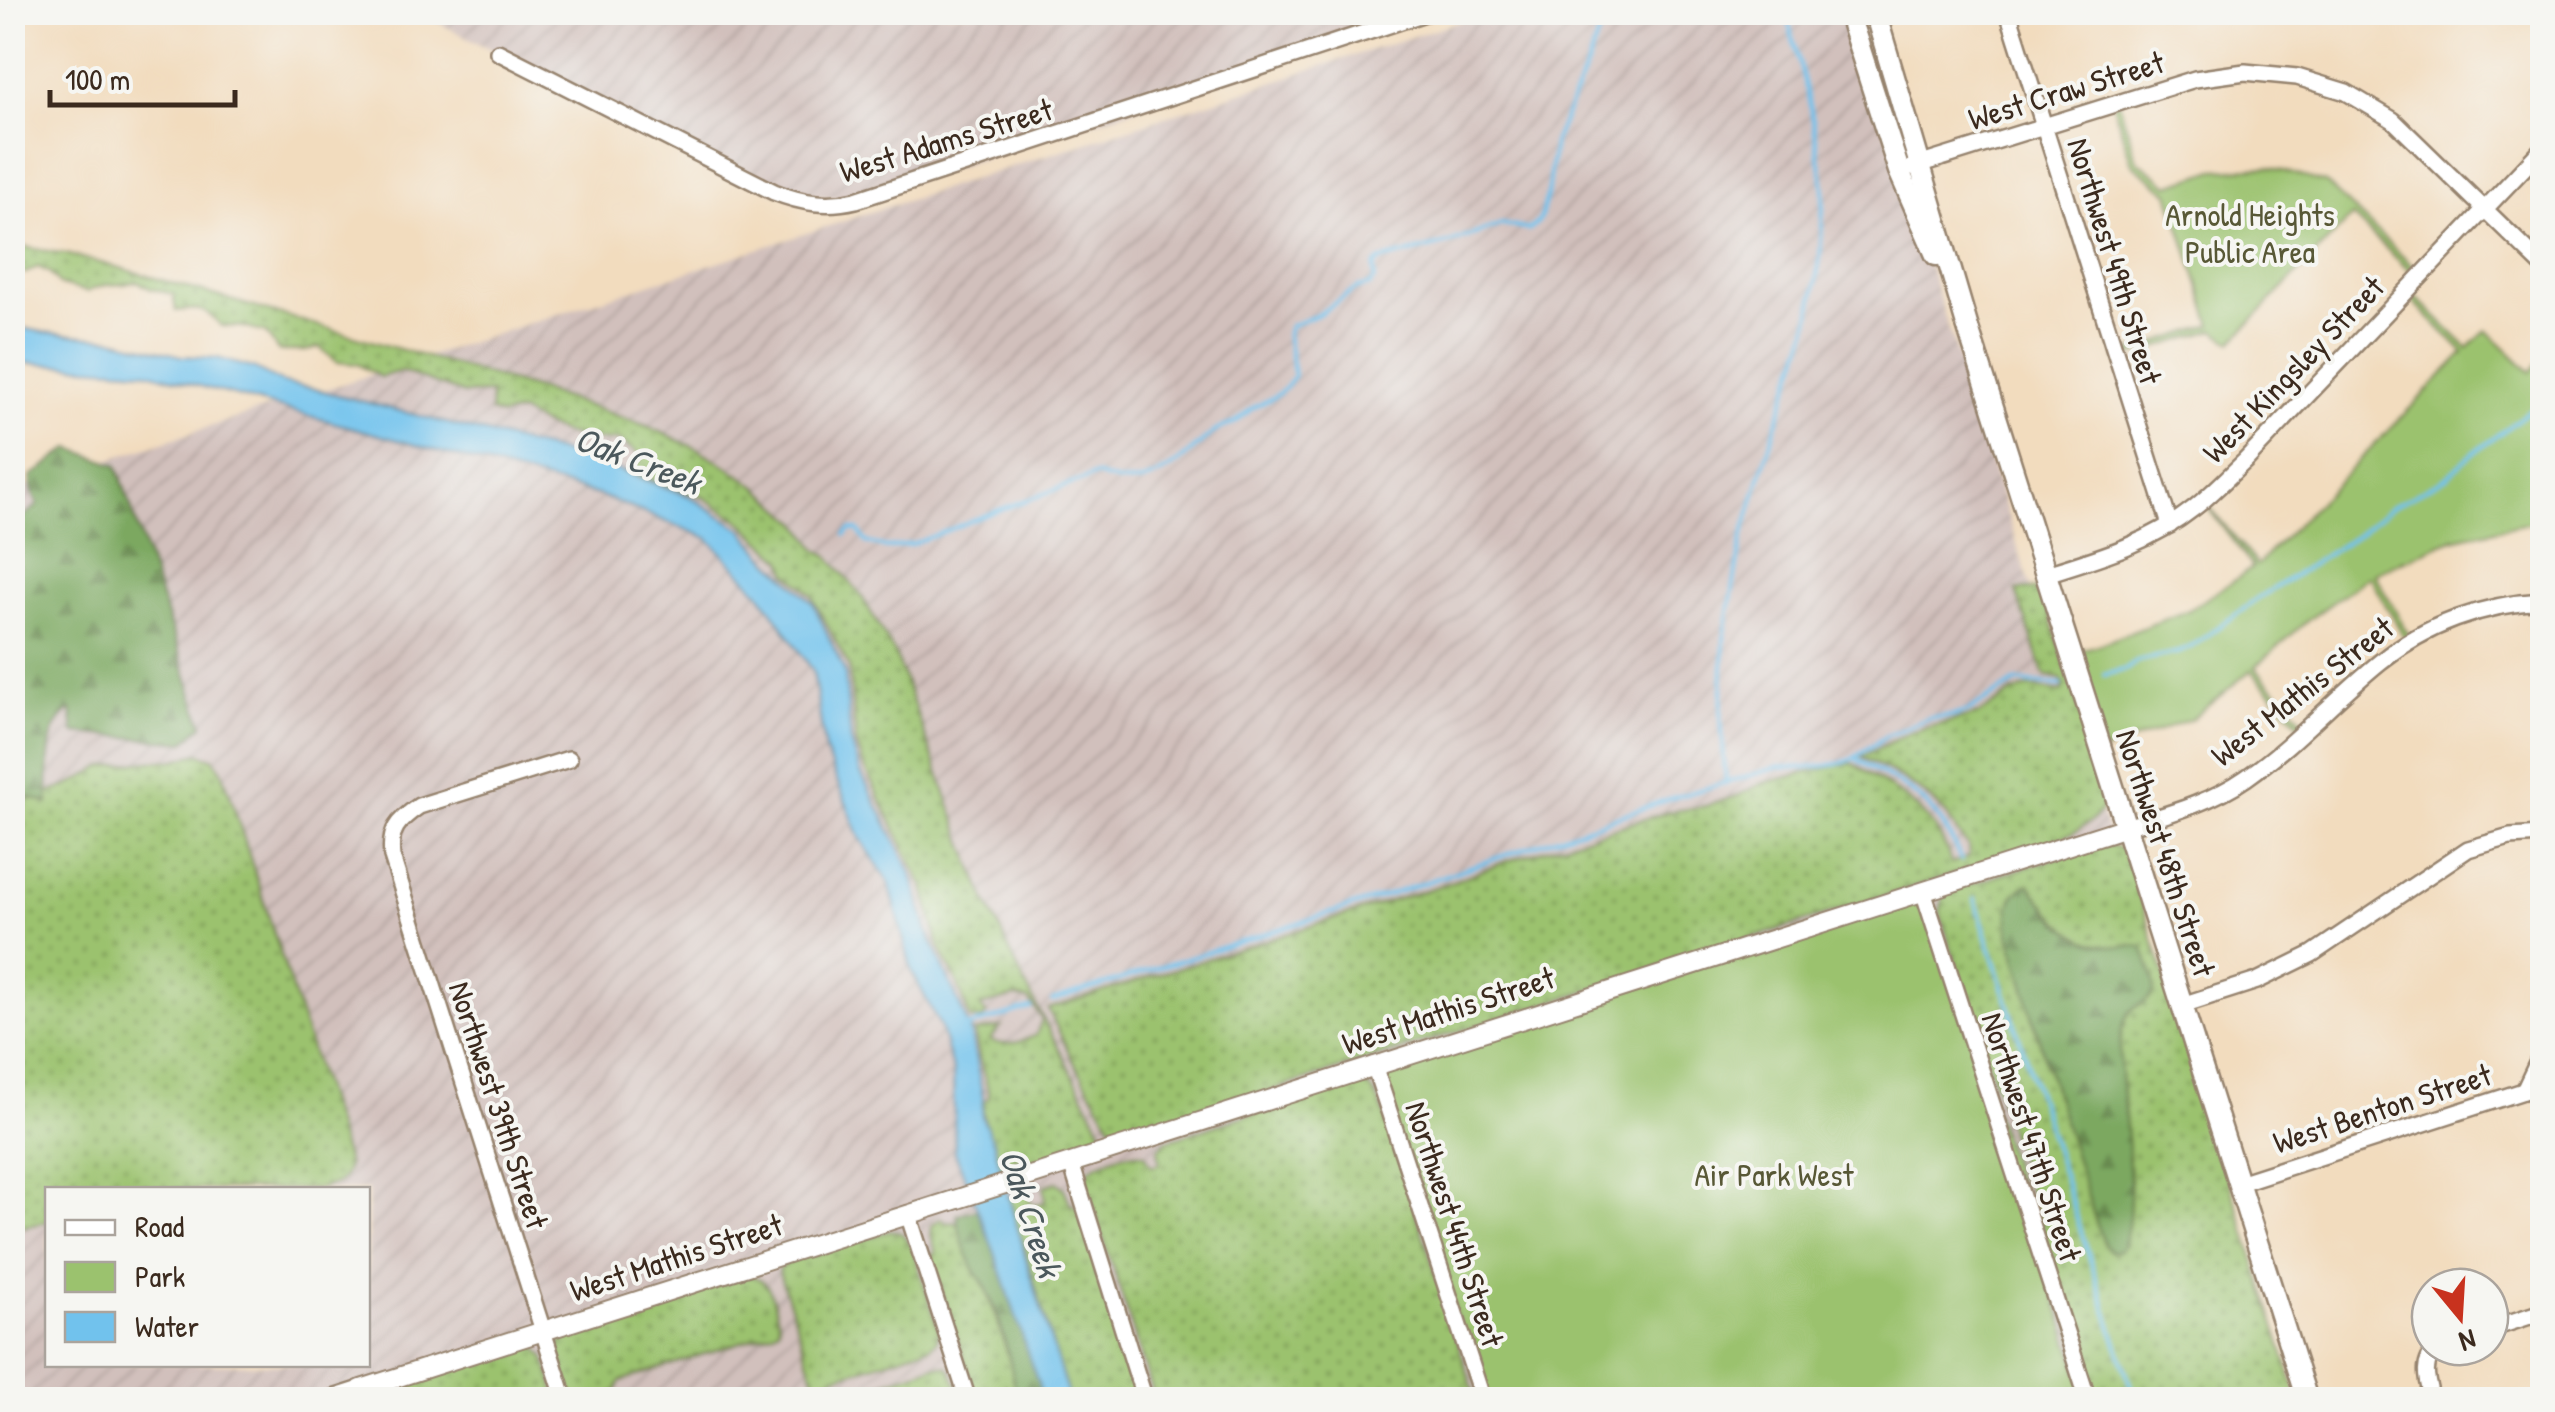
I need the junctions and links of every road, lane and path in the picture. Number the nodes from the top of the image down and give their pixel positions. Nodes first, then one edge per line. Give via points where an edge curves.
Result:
1 (1428, 12) edge
2 (1848, 12) edge
3 (1875, 12) edge
4 (2008, 12) edge
5 (498, 52) dead end
6 (2044, 126) junction
7 (2542, 149) edge
8 (1921, 164) junction
9 (1899, 170) junction
10 (2486, 208) junction
11 (2542, 264) edge
12 (1968, 325) junction
13 (2170, 525) junction
14 (2046, 574) junction
15 (2542, 601) edge
16 (568, 758) dead end
17 (2126, 827) junction
18 (2542, 835) edge
19 (1923, 890) junction
20 (2182, 1005) junction
21 (2542, 1053) edge
22 (1374, 1066) junction
23 (2542, 1085) edge
24 (2524, 1090) junction
25 (1071, 1162) junction
26 (2238, 1183) junction
27 (908, 1214) junction
28 (2542, 1312) edge
29 (2510, 1322) edge
30 (542, 1330) junction
31 (2426, 1367) edge
32 (362, 1394) edge
33 (327, 1400) edge
34 (564, 1400) edge
35 (968, 1400) edge
36 (1145, 1400) edge
37 (1483, 1400) edge
38 (2088, 1400) edge
39 (2307, 1400) edge
40 (2432, 1400) edge

1 - 5 street, West Adams Street via 856,200 826,204 774,192
2 - 9 main road, Northwest 48th Street
3 - 8 main road, Northwest 48th Street
4 - 6 street, Northwest 49th Street
6 - 8 street, West Craw Street
6 - 10 street, West Craw Street via 2206,76 2297,77 2382,112
6 - 13 street, Northwest 49th Street
7 - 10 street, West Kingsley Street
8 - 9 street, West Craw Street
8 - 12 main road, Northwest 48th Street
9 - 12 main road, Northwest 48th Street
10 - 11 street, West Craw Street
10 - 13 street, West Kingsley Street via 2245,460
12 - 14 main road, Northwest 48th Street
13 - 14 street, West Kingsley Street
14 - 17 main road, Northwest 48th Street
15 - 17 street, West Mathis Street via 2485,610 2408,642 2242,780 2210,799
16 - 30 street, Northwest 39th Street via 419,806 404,815 390,841
17 - 19 street, West Mathis Street
17 - 20 main road, Northwest 48th Street
18 - 20 street via 2468,849 2312,954 2257,981
19 - 22 street, West Mathis Street
19 - 38 street, Northwest 47th Street
20 - 26 main road, Northwest 48th Street
21 - 24 street
22 - 25 street, West Mathis Street
22 - 37 street, Northwest 44th Street
23 - 24 street, West Benton Street
24 - 26 street, West Benton Street
25 - 27 street, West Mathis Street
25 - 36 street
26 - 39 main road, Northwest 48th Street
27 - 30 street, West Mathis Street
27 - 35 street
28 - 29 street
30 - 32 street, West Mathis Street
30 - 34 street, Northwest 39th Street
31 - 40 street
32 - 33 street, West Mathis Street

